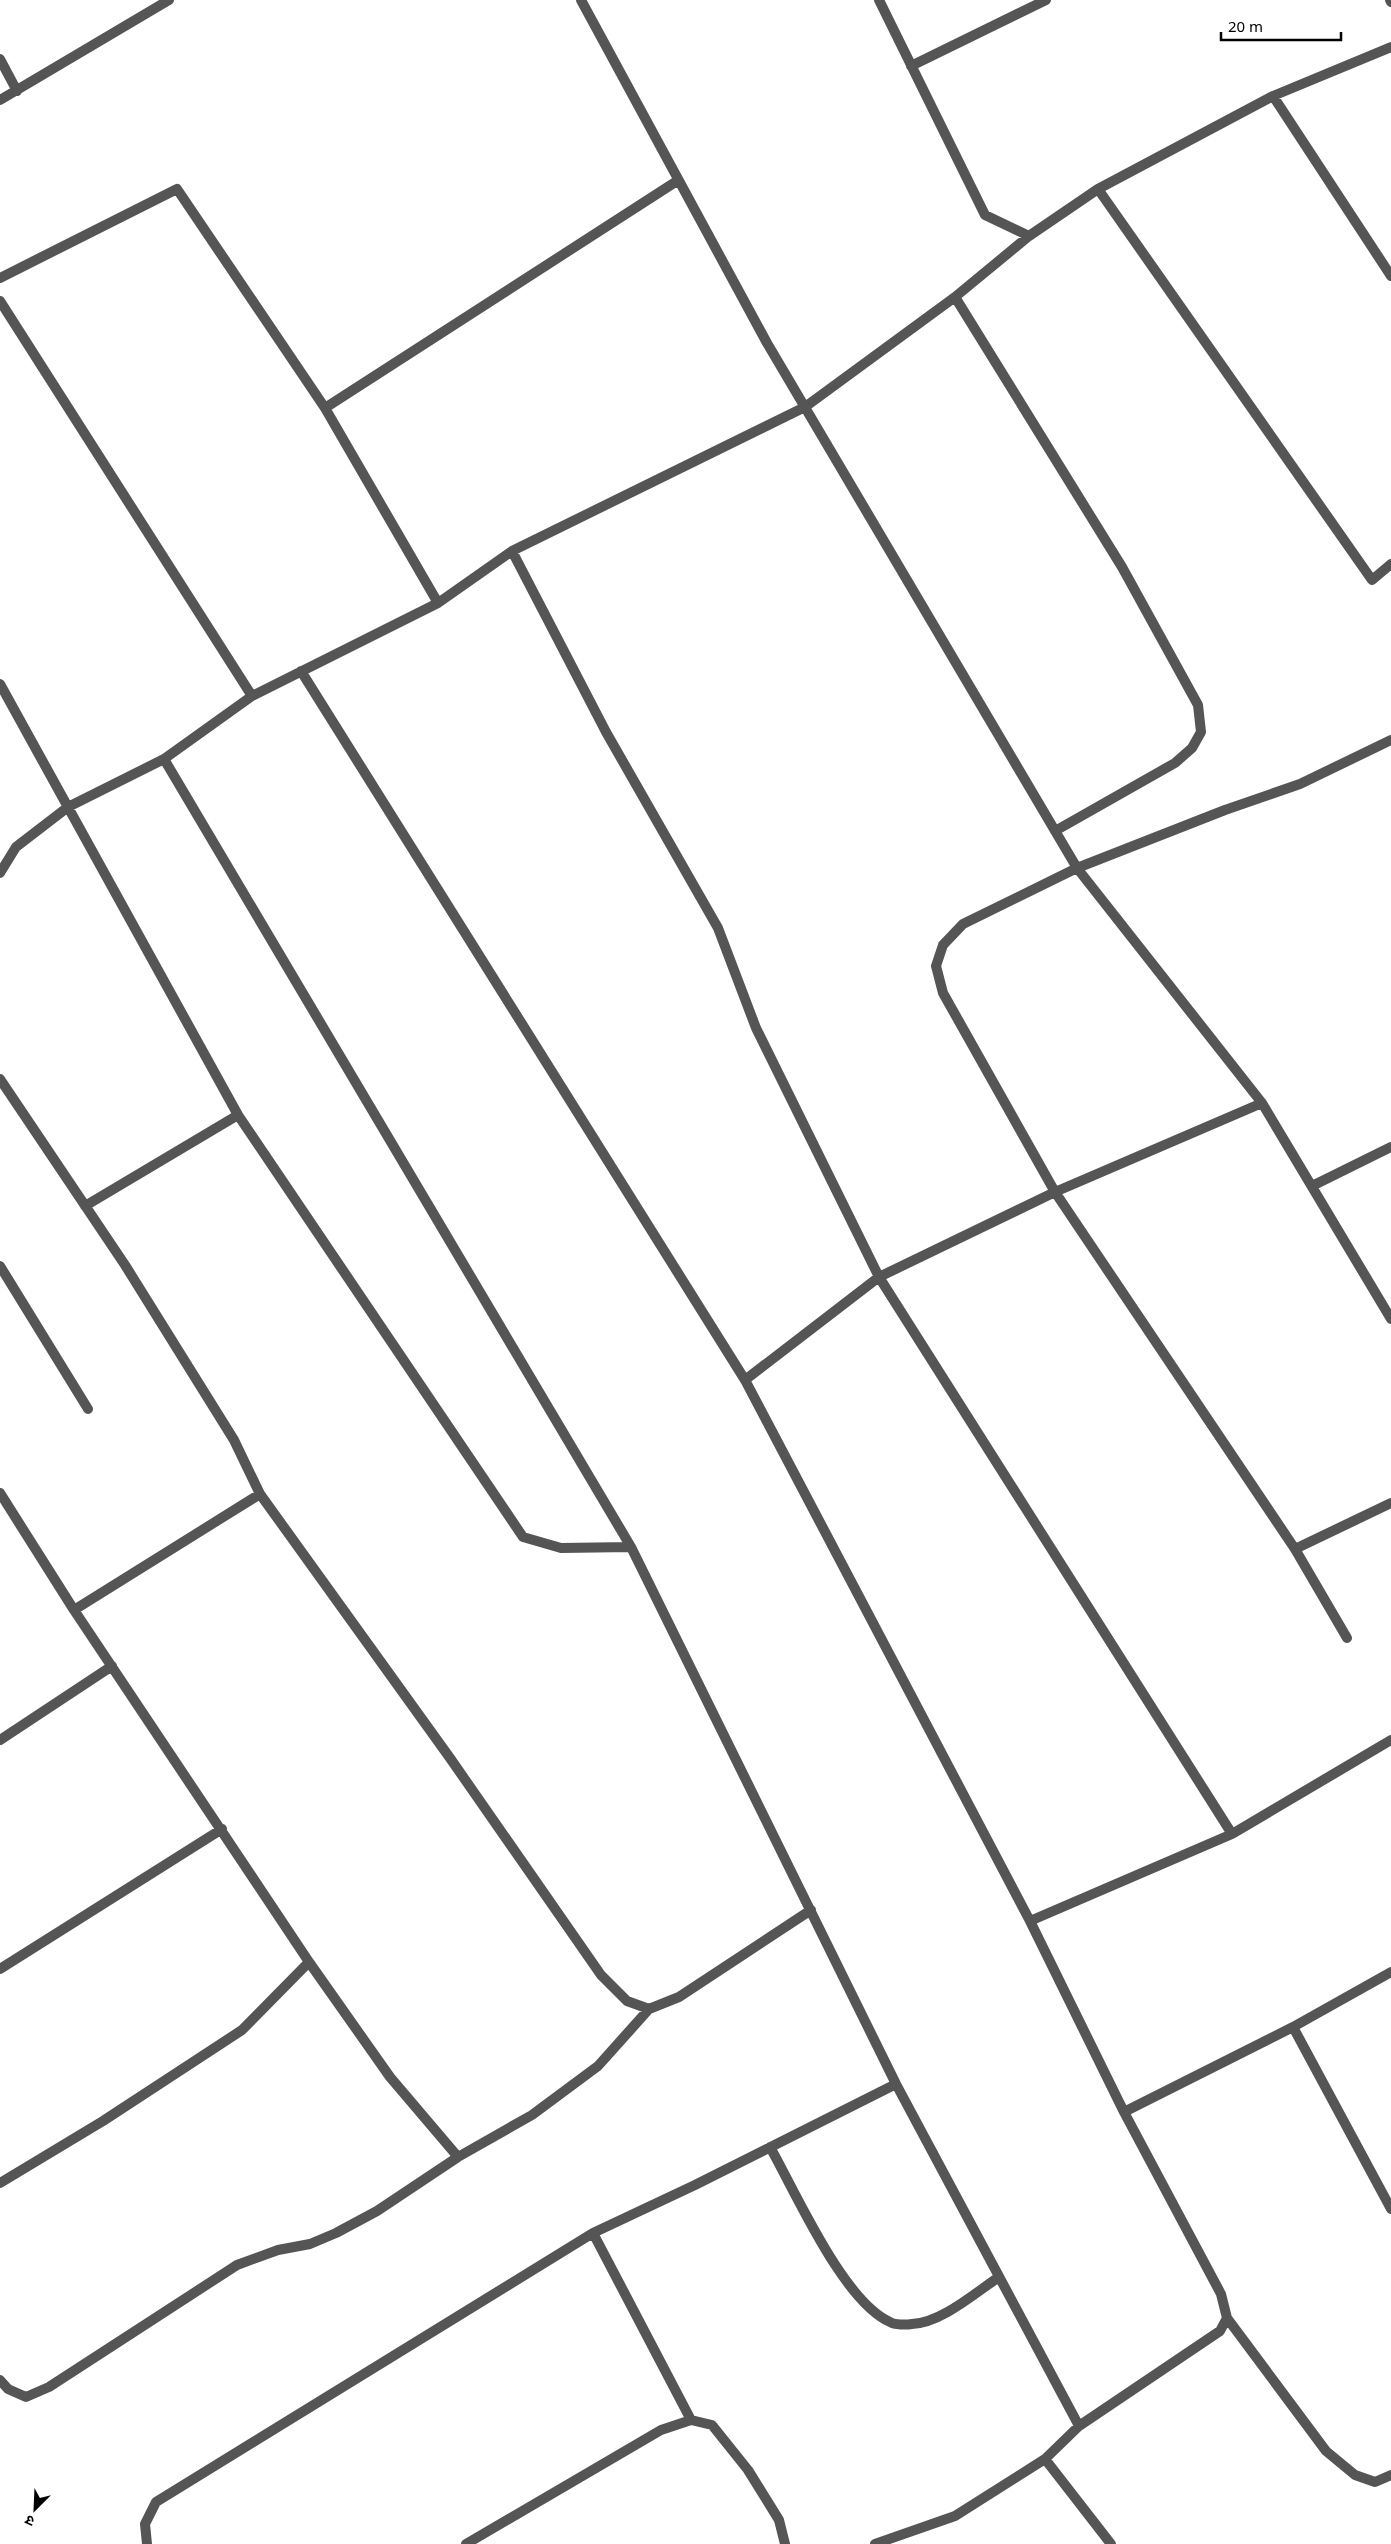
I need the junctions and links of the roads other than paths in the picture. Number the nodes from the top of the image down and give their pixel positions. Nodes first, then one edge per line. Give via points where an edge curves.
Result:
1 (170, 0) edge
2 (581, 0) edge
3 (879, 0) edge
4 (1046, 0) edge
5 (1391, 47) edge
6 (0, 59) edge
7 (911, 66) junction
8 (17, 91) junction
9 (1273, 96) junction
10 (0, 100) edge
11 (677, 180) junction
12 (1098, 189) junction
13 (1029, 236) junction
14 (1391, 276) edge
15 (0, 278) edge
16 (955, 297) junction
17 (0, 301) edge
18 (805, 406) junction
19 (325, 408) junction
20 (512, 551) junction
21 (1391, 564) edge
22 (438, 603) junction
23 (301, 671) junction
24 (0, 684) edge
25 (252, 696) junction
26 (1391, 740) edge
27 (164, 759) junction
28 (68, 807) junction
29 (1056, 830) junction
30 (1077, 868) junction
31 (0, 873) edge
32 (0, 1079) edge
33 (1262, 1103) junction
34 (238, 1115) junction
35 (1391, 1147) edge
36 (1312, 1186) junction
37 (1056, 1192) junction
38 (85, 1206) junction
39 (0, 1266) edge
40 (879, 1277) junction
41 (1391, 1319) edge
42 (745, 1380) junction
43 (88, 1409) dead end
44 (260, 1494) junction
45 (2, 1498) edge
46 (1391, 1503) edge
47 (631, 1547) junction
48 (1296, 1550) junction
49 (74, 1610) junction
50 (1347, 1638) dead end
51 (112, 1666) junction
52 (0, 1740) edge
53 (1391, 1740) edge
54 (222, 1830) junction
55 (1232, 1834) junction
56 (812, 1910) junction
57 (1030, 1921) junction
58 (309, 1962) junction
59 (0, 1969) edge
60 (1391, 1972) edge
61 (649, 2009) junction
62 (1293, 2027) junction
63 (896, 2084) junction
64 (1124, 2112) junction
65 (770, 2147) junction
66 (458, 2157) junction
67 (0, 2183) edge
68 (1391, 2209) edge
69 (593, 2232) junction
70 (999, 2277) junction
71 (1227, 2318) junction
72 (0, 2380) edge
73 (691, 2420) junction
74 (1078, 2426) junction
75 (1045, 2459) junction
76 (1391, 2476) edge
77 (896, 2541) edge
78 (147, 2544) edge
79 (466, 2544) edge
80 (785, 2544) edge
81 (874, 2544) edge
82 (1111, 2544) edge

1 - 8 street
2 - 11 street
3 - 7 street
4 - 7 street
5 - 9 street
6 - 8 street
7 - 13 street via 986,215
8 - 10 street
9 - 12 street
9 - 14 street
11 - 18 street
11 - 19 street
12 - 13 street
12 - 21 street via 1372,580
13 - 16 street
15 - 19 street via 177,189
16 - 18 street
16 - 29 street via 1122,567 1198,705 1201,732 1187,753 1175,763
17 - 25 street
18 - 20 street
18 - 29 street
19 - 22 street
20 - 22 street
20 - 40 street via 606,732 718,928 756,1028
22 - 23 street
23 - 25 street
23 - 42 street
24 - 28 street
25 - 27 street
26 - 30 street via 1300,784
27 - 28 street
27 - 47 street
28 - 31 street via 16,847
28 - 34 street
29 - 30 street
30 - 33 street
30 - 37 street via 963,924 944,944 936,966 943,993
32 - 38 street
33 - 36 street
33 - 37 street
34 - 38 street
34 - 47 street via 523,1537 561,1548
35 - 36 street
36 - 41 street
37 - 40 street
37 - 48 street
38 - 44 street via 234,1440
39 - 43 street
40 - 42 street
40 - 55 street
42 - 57 street
44 - 49 street
44 - 61 street via 450,1758 600,1976 627,2001
45 - 49 street
46 - 48 street
47 - 56 street
48 - 50 street
49 - 51 street
51 - 52 street
51 - 54 street
53 - 55 street
54 - 58 street
54 - 59 street
55 - 57 street
56 - 61 street via 679,1996
56 - 63 street
57 - 64 street
58 - 66 street via 390,2077
58 - 67 street via 242,2030 103,2121
60 - 62 street
61 - 66 street via 598,2066 532,2115
62 - 64 street
62 - 68 street
63 - 65 street
63 - 70 street
64 - 71 street via 1221,2294
65 - 69 street
65 - 70 street via 842,2279 870,2309 890,2323 914,2324 942,2315
66 - 72 street via 336,2233 237,2265 49,2387 26,2397 8,2389
69 - 73 street
69 - 78 street via 156,2502 146,2524
70 - 74 street
71 - 74 street via 1220,2331
71 - 76 street via 1326,2451 1362,2477 1375,2482
73 - 79 street via 661,2430
73 - 80 street via 712,2425 748,2470 779,2520
74 - 75 street
75 - 77 street via 955,2516
75 - 82 street
77 - 81 street

